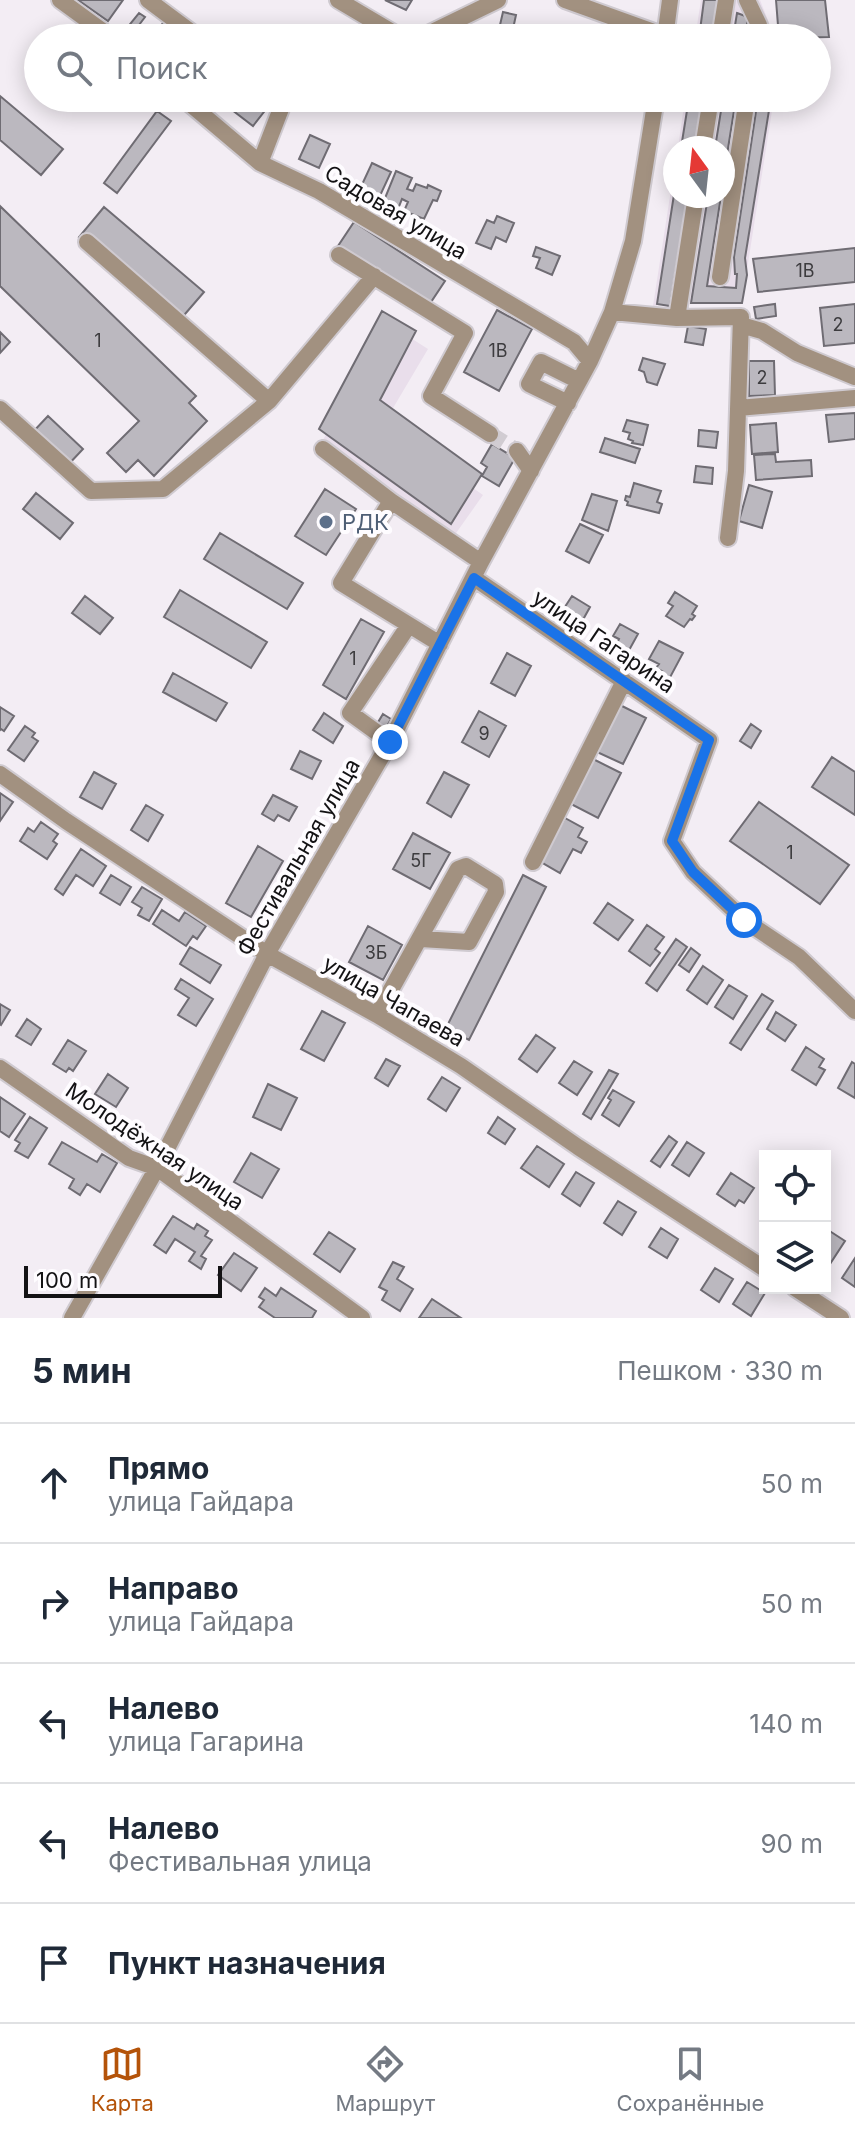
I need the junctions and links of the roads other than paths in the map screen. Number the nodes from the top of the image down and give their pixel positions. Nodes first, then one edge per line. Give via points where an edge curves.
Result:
1 (60, 0) edge
2 (148, 0) edge
3 (338, 0) edge
4 (498, 0) edge
5 (568, 0) edge
6 (670, 0) edge
7 (726, 0) edge
8 (747, 0) edge
9 (93, 24) edge
10 (180, 24) edge
11 (378, 24) edge
12 (449, 24) edge
13 (631, 24) edge
14 (667, 24) edge
15 (722, 24) edge
16 (759, 24) edge
17 (200, 112) edge
18 (276, 112) edge
19 (654, 112) edge
20 (709, 112) edge
21 (745, 112) edge
22 (705, 136) edge
23 (260, 163) junction
24 (694, 208) edge
25 (87, 242) dead end
26 (339, 255) dead end
27 (374, 276) junction
28 (720, 277) dead end
29 (612, 312) junction
30 (677, 318) junction
31 (741, 325) junction
32 (590, 361) junction
33 (855, 377) edge
34 (579, 381) junction
35 (855, 398) edge
36 (269, 401) junction
37 (568, 403) junction
38 (738, 408) junction
39 (0, 409) edge
40 (490, 434) tunnel mouth
41 (323, 449) dead end
42 (517, 451) tunnel mouth
43 (531, 471) junction
44 (391, 501) junction
45 (728, 538) dead end
46 (481, 562) junction
47 (474, 578) junction
48 (409, 625) junction
49 (440, 644) junction
50 (624, 681) junction
51 (390, 742) junction
52 (0, 774) edge
53 (533, 862) dead end
54 (421, 939) junction
55 (267, 954) junction
56 (855, 1011) edge
57 (377, 1015) junction
58 (0, 1068) edge
59 (157, 1168) junction
60 (759, 1265) edge
61 (804, 1294) edge
62 (72, 1318) edge
63 (362, 1318) edge
64 (841, 1318) edge

1 - 9 street
2 - 10 street
3 - 11 street
4 - 12 street
5 - 13 street
6 - 14 street
7 - 15 street
8 - 16 street
17 - 23 street, Садовая улица
18 - 23 street
19 - 29 street, Фестивальная улица via 633,241
20 - 22 street
21 - 28 street
23 - 32 street, Садовая улица via 319,191 574,342
24 - 30 street
25 - 36 street
26 - 27 street
27 - 36 street
27 - 40 street via 465,333 431,396
29 - 30 street
29 - 32 street, Фестивальная улица
30 - 31 street via 741,317
31 - 33 street
31 - 38 street
32 - 34 street, Фестивальная улица
34 - 37 street, Фестивальная улица
34 - 37 street via 541,362 529,384
35 - 38 street
36 - 39 street via 163,489 91,491
37 - 43 street, Фестивальная улица
38 - 45 street
41 - 44 street
42 - 43 street
43 - 46 street, Фестивальная улица
44 - 46 street
44 - 48 street via 341,583
46 - 47 street, Фестивальная улица
47 - 49 street, Фестивальная улица
47 - 50 street, улица Гагарина
48 - 49 street
48 - 51 street via 350,713
49 - 51 street, Фестивальная улица
50 - 53 street
50 - 56 street, улица Гагарина via 709,740 672,841 693,872 744,920 799,957
51 - 55 street, Фестивальная улица
52 - 55 street, улица Чапаева
54 - 54 street via 458,869 466,866 495,884 496,892 469,942
54 - 57 street
55 - 57 street, улица Чапаева
55 - 59 street, Фестивальная улица
57 - 60 street, улица Чапаева
58 - 59 street, Молодёжная улица via 129,1158
59 - 62 street, Фестивальная улица
59 - 63 street, Молодёжная улица
61 - 64 street

